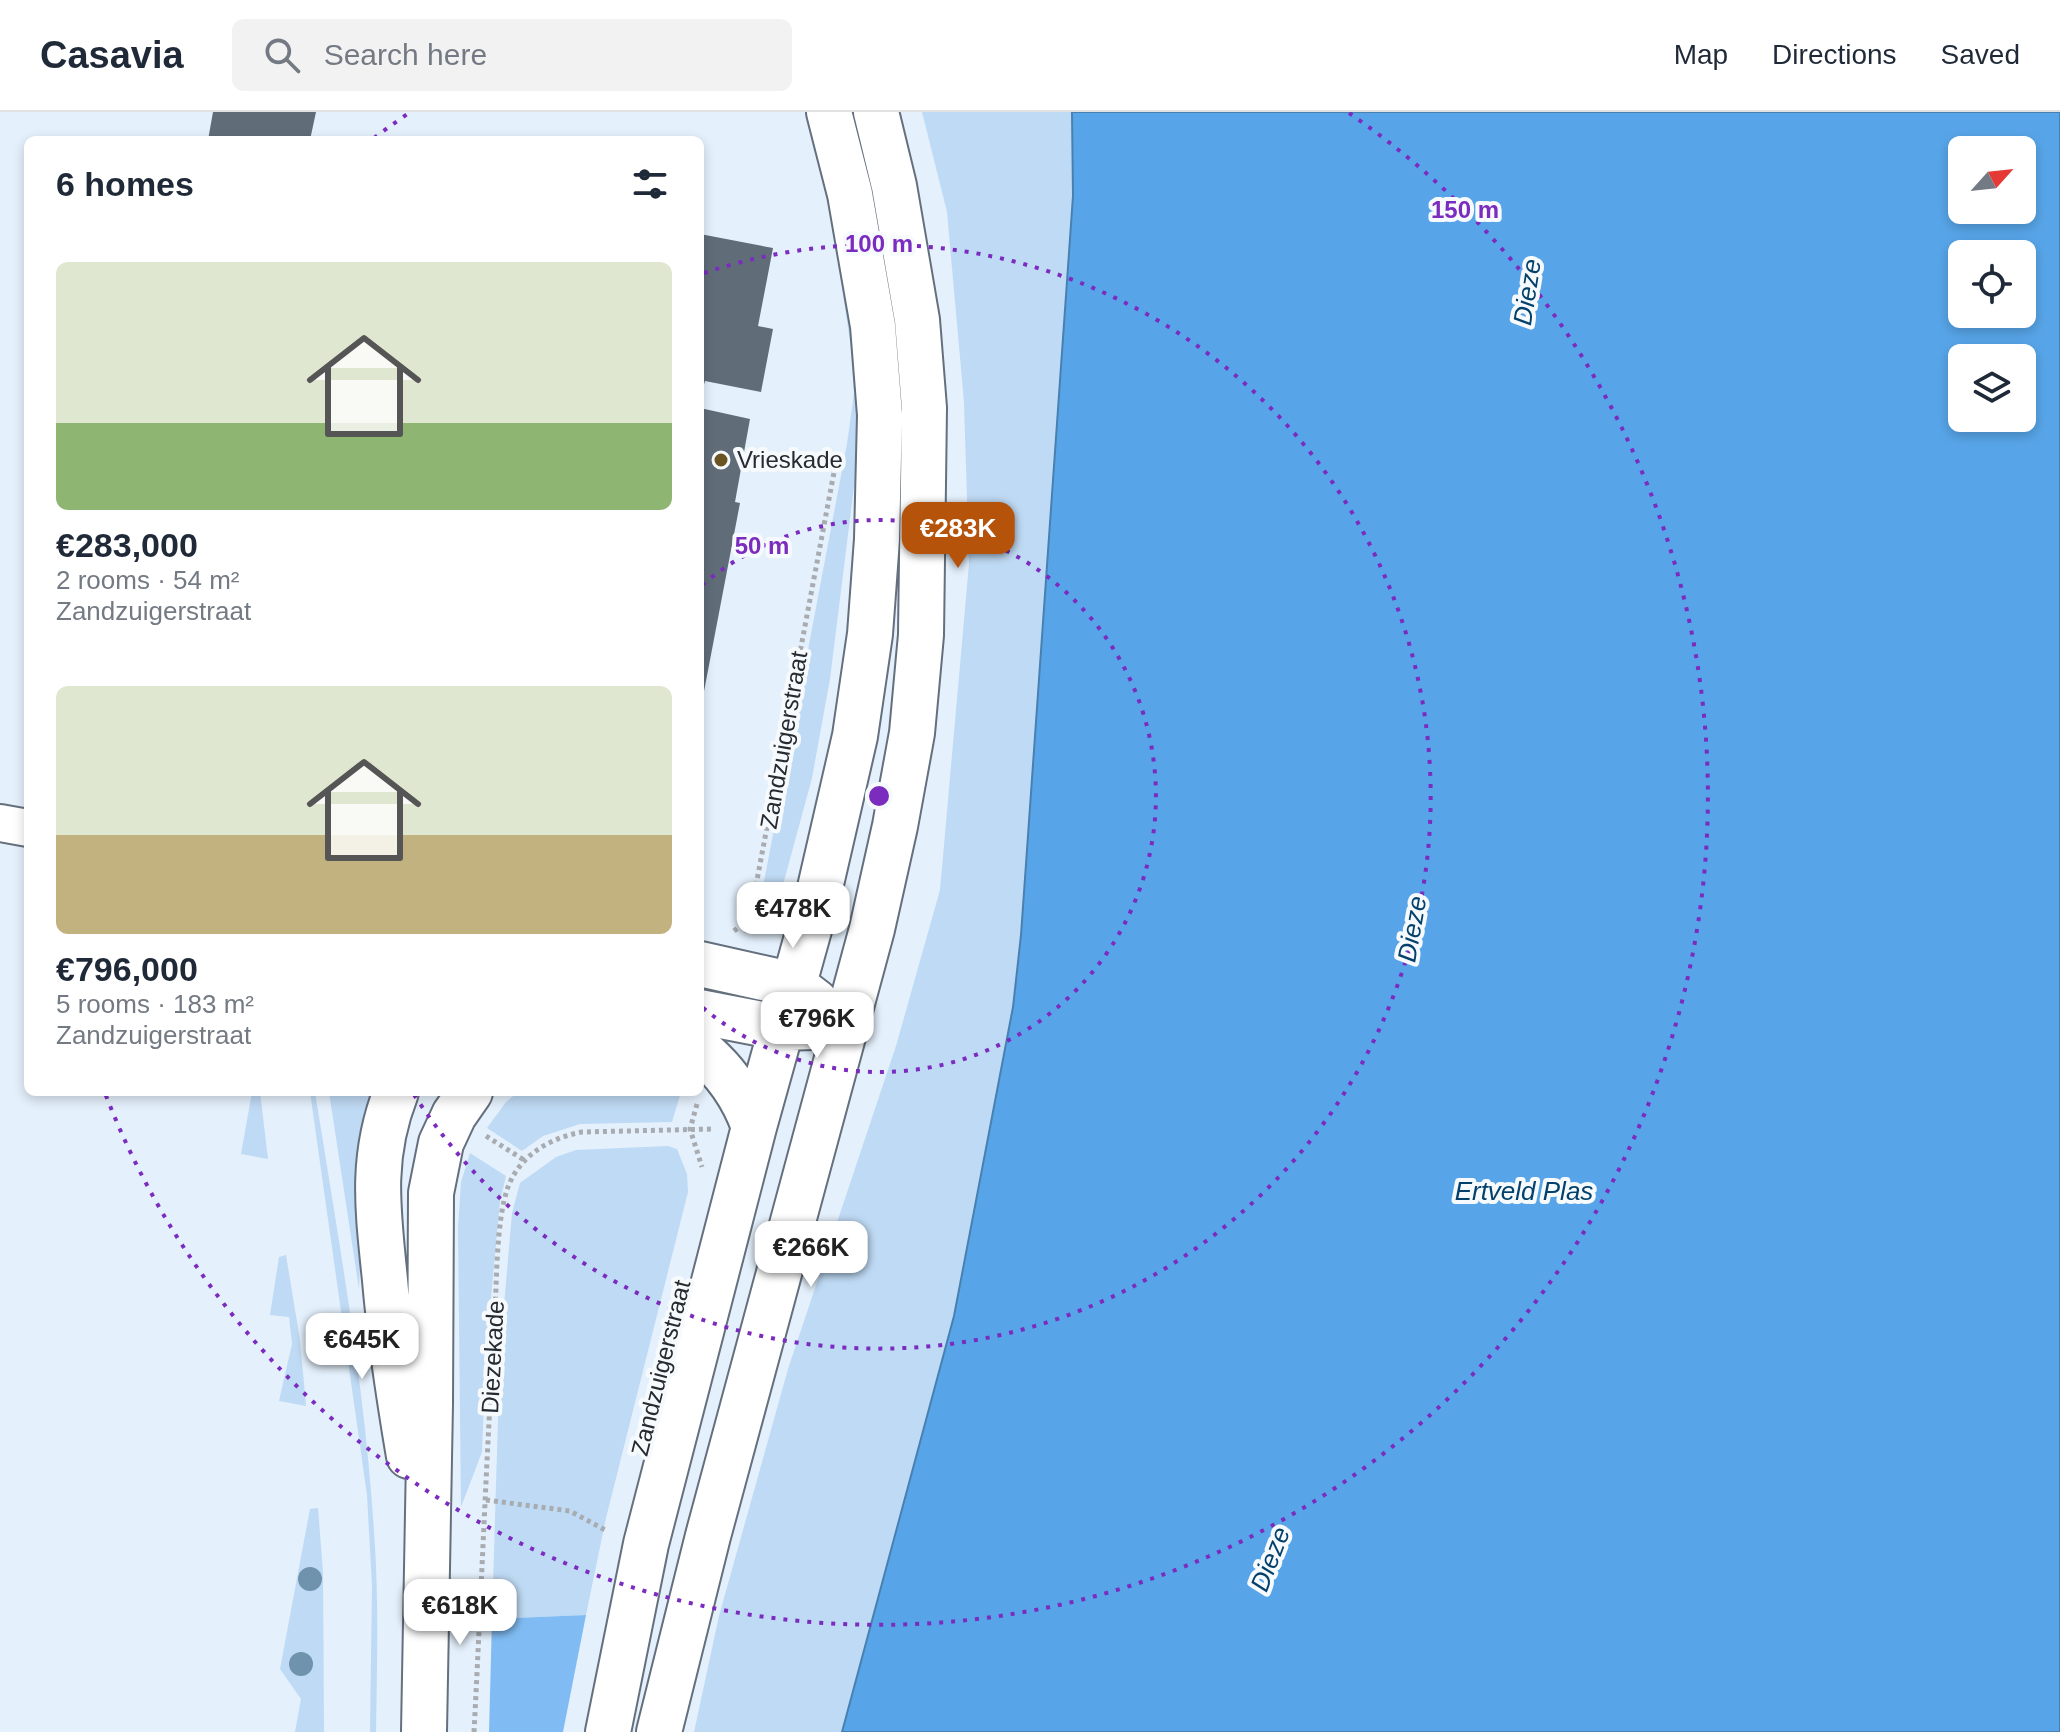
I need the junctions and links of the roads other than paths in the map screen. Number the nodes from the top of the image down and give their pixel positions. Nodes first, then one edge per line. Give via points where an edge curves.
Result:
1 (829, 112) edge
2 (876, 112) edge
3 (0, 823) edge
4 (24, 827) edge
5 (719, 968) edge
6 (794, 985) junction
7 (704, 1013) edge
8 (847, 1025) junction
9 (783, 1028) junction
10 (705, 1054) edge
11 (395, 1096) edge
12 (467, 1096) edge
13 (754, 1127) junction
14 (428, 1561) junction
15 (424, 1732) edge
16 (608, 1732) edge
17 (659, 1732) edge

1 - 6 main road, Zandzuigerstraat via 850,194 873,326 880,415 877,539 855,736
2 - 8 main road via 917,320 925,534 912,733
3 - 4 street
5 - 6 main road
6 - 8 main road
6 - 9 main road, Zandzuigerstraat
7 - 9 main road
8 - 9 main road
8 - 17 main road
9 - 13 main road, Zandzuigerstraat
10 - 13 main road via 745,1102
11 - 14 main road via 376,1191 393,1362
12 - 14 main road via 441,1143 431,1193
13 - 16 main road, Zandzuigerstraat via 646,1544
14 - 15 main road

